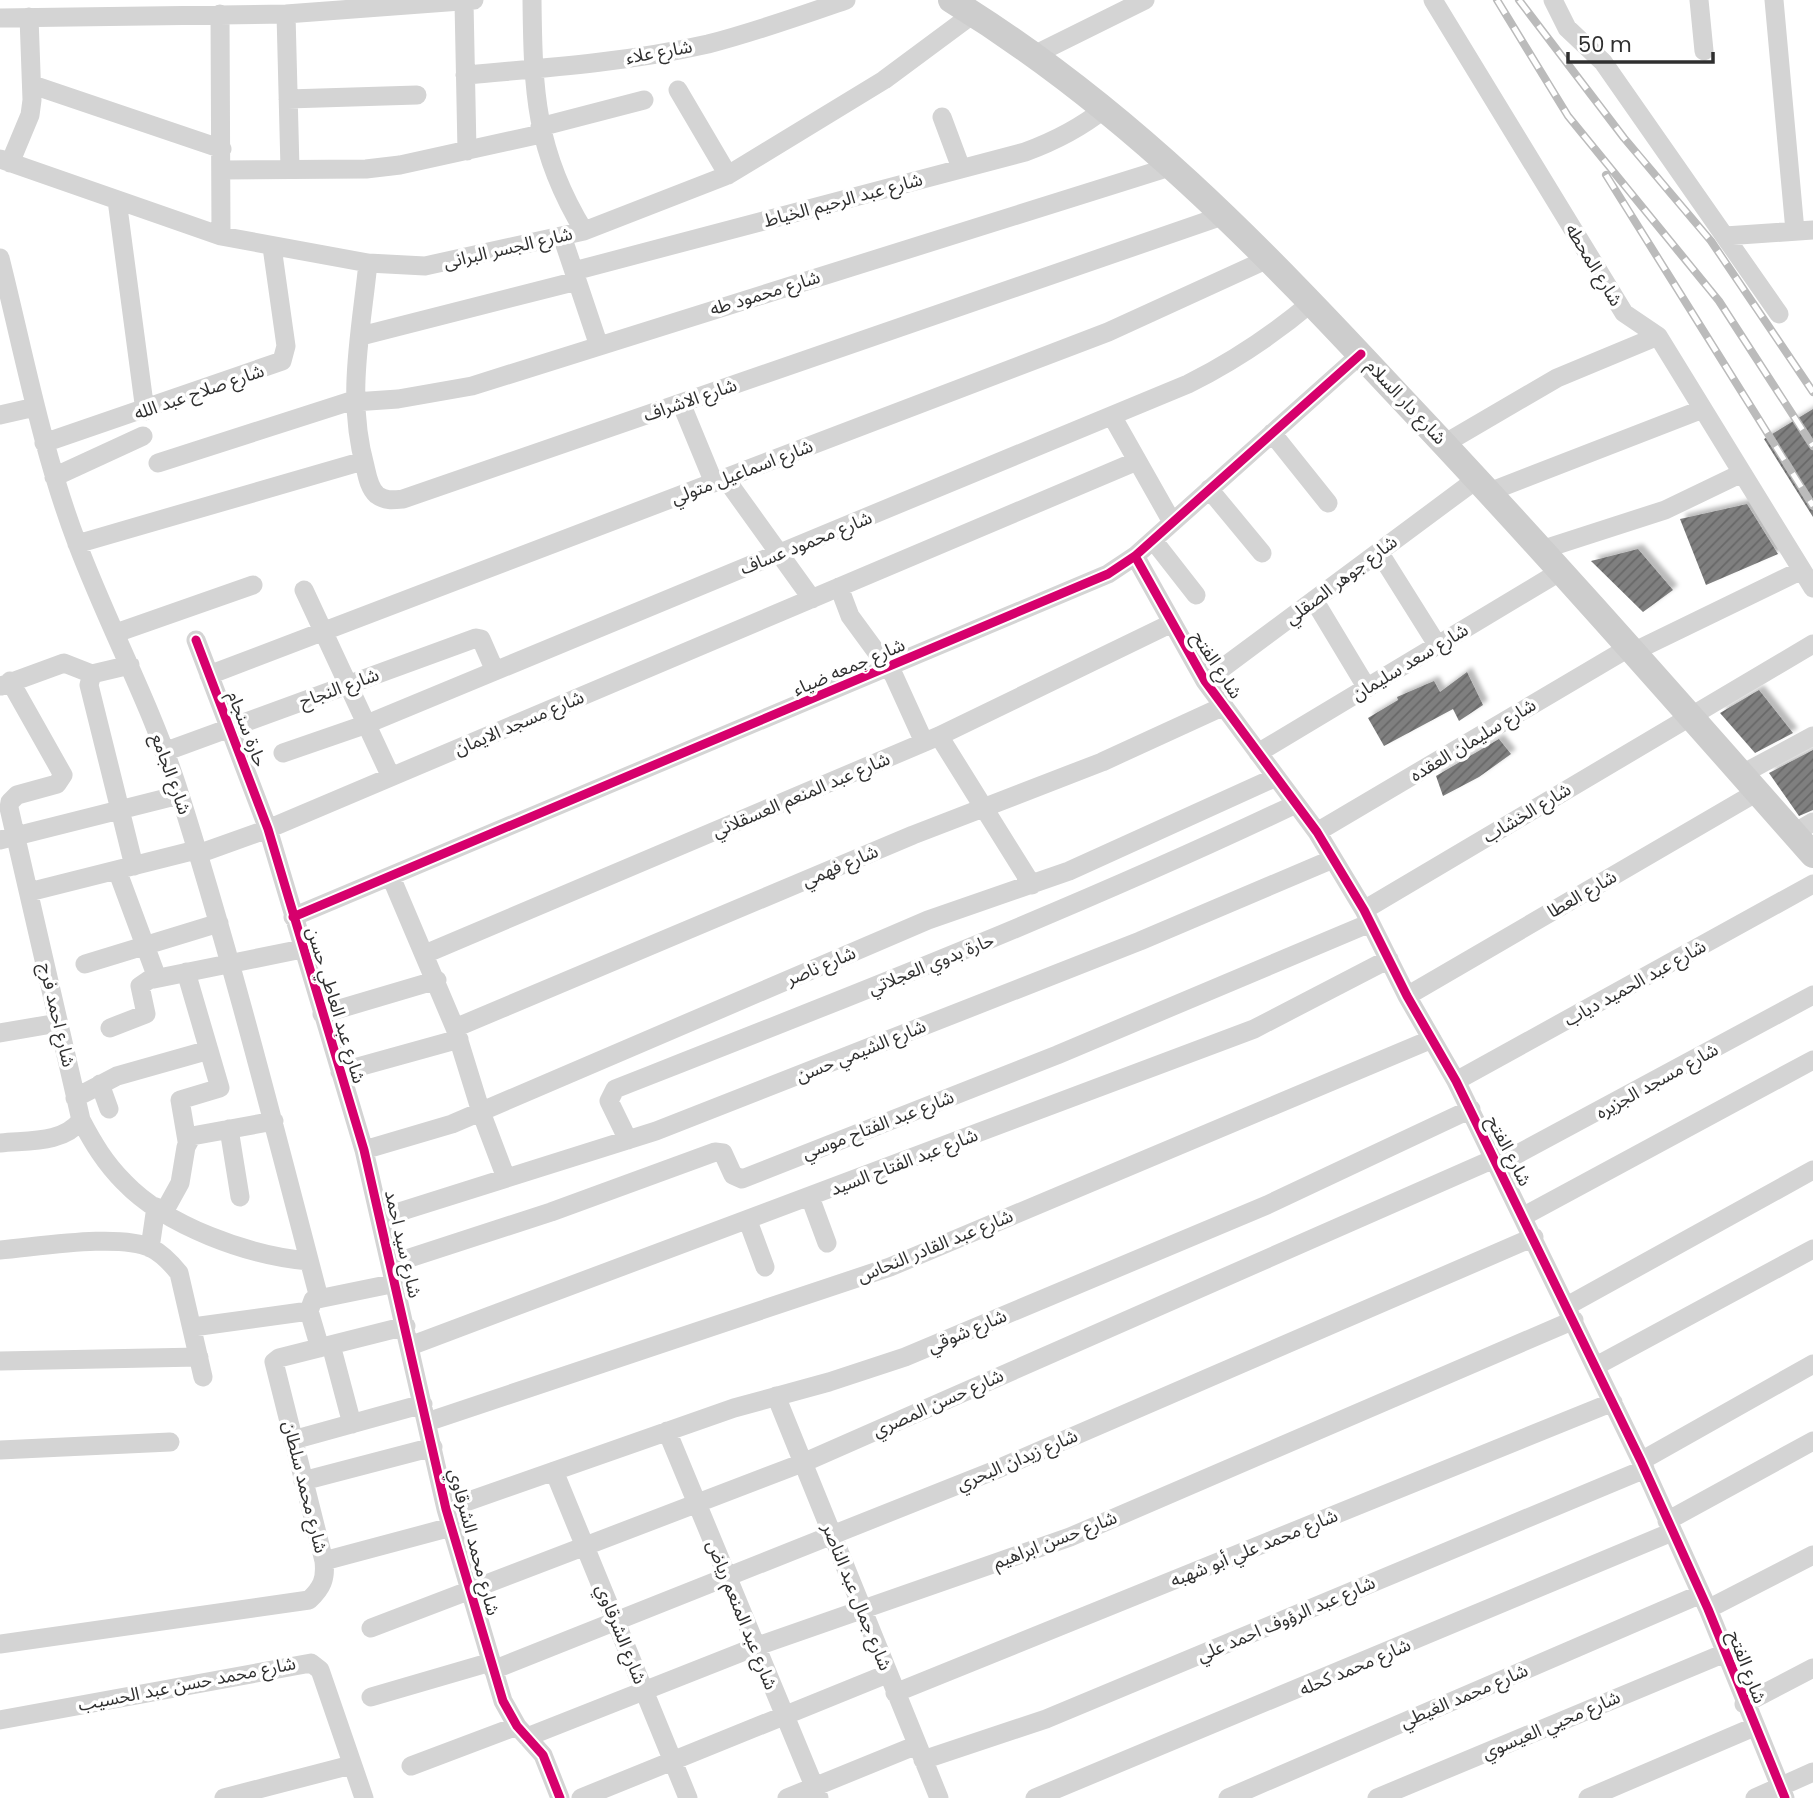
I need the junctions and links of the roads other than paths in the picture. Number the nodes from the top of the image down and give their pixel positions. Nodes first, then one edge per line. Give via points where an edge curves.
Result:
1 (531, 0) edge
2 (846, 0) edge
3 (1144, 0) edge
4 (1433, 0) edge
5 (1553, 0) edge
6 (1699, 0) edge
7 (1774, 0) edge
8 (469, 1) edge
9 (385, 4) edge
10 (962, 7) edge
11 (286, 14) junction
12 (220, 15) junction
13 (29, 17) junction
14 (0, 18) edge
15 (1704, 51) dead end
16 (1034, 55) junction
17 (533, 69) junction
18 (466, 75) junction
19 (33, 85) junction
20 (678, 90) dead end
21 (417, 95) dead end
22 (288, 99) junction
23 (644, 100) dead end
24 (1104, 109) junction
25 (942, 117) dead end
26 (540, 130) junction
27 (222, 149) junction
28 (467, 151) junction
29 (5, 161) edge
30 (1173, 166) junction
31 (290, 169) junction
32 (961, 169) junction
33 (222, 170) junction
34 (728, 175) junction
35 (117, 200) junction
36 (1225, 215) junction
37 (584, 231) junction
38 (1804, 231) edge
39 (221, 236) junction
40 (562, 236) junction
41 (1726, 236) junction
42 (272, 247) junction
43 (0, 258) edge
44 (1270, 258) junction
45 (368, 264) junction
46 (575, 276) junction
47 (1312, 302) junction
48 (1779, 314) dead end
49 (8, 326) edge
50 (361, 336) junction
51 (1658, 336) junction
52 (599, 346) junction
53 (1361, 354) junction
54 (354, 401) junction
55 (681, 403) junction
56 (35, 407) junction
57 (1703, 409) junction
58 (145, 411) junction
59 (0, 415) edge
60 (1112, 416) junction
61 (1272, 433) junction
62 (144, 436) dead end
63 (44, 443) junction
64 (1444, 444) junction
65 (363, 461) junction
66 (1137, 461) junction
67 (158, 463) dead end
68 (1742, 473) junction
69 (54, 477) junction
70 (720, 480) junction
71 (1483, 485) junction
72 (1209, 489) junction
73 (1328, 502) dead end
74 (1172, 522) junction
75 (1153, 540) junction
76 (77, 544) junction
77 (1541, 550) junction
78 (1379, 552) junction
79 (779, 553) junction
80 (1262, 553) dead end
81 (1135, 556) junction
82 (1802, 570) junction
83 (1560, 571) junction
84 (253, 585) dead end
85 (839, 587) junction
86 (1813, 588) edge
87 (304, 590) dead end
88 (1196, 595) dead end
89 (812, 598) junction
90 (1314, 600) junction
91 (1172, 623) junction
92 (324, 632) junction
93 (116, 633) junction
94 (196, 640) dead end
95 (1813, 644) edge
96 (1438, 646) junction
97 (1631, 650) junction
98 (130, 665) junction
99 (889, 667) junction
100 (495, 671) junction
101 (92, 674) junction
102 (209, 676) junction
103 (1206, 681) junction
104 (5, 684) edge
105 (349, 685) junction
106 (1367, 688) junction
107 (1224, 706) junction
108 (1691, 715) junction
109 (367, 724) junction
110 (230, 728) junction
111 (1813, 736) edge
112 (932, 739) junction
113 (164, 752) junction
114 (283, 753) dead end
115 (1258, 753) junction
116 (391, 777) junction
117 (1276, 777) junction
118 (1750, 783) junction
119 (179, 795) junction
120 (1296, 804) junction
121 (983, 807) junction
122 (121, 811) junction
123 (1803, 828) edge
124 (268, 829) junction
125 (1317, 832) junction
126 (8, 838) edge
127 (197, 852) junction
128 (1813, 855) edge
129 (1333, 859) junction
130 (126, 868) junction
131 (391, 877) junction
132 (1813, 884) edge
133 (1032, 885) junction
134 (29, 892) junction
135 (293, 917) junction
136 (1367, 917) junction
137 (219, 923) junction
138 (145, 946) junction
139 (302, 949) junction
140 (425, 954) junction
141 (1389, 959) junction
142 (231, 963) junction
143 (85, 964) dead end
144 (186, 972) junction
145 (154, 979) junction
146 (437, 980) junction
147 (1813, 995) edge
148 (1407, 996) junction
149 (322, 1014) junction
150 (58, 1023) junction
151 (110, 1028) dead end
152 (0, 1033) edge
153 (457, 1033) junction
154 (1432, 1039) junction
155 (209, 1050) junction
156 (1813, 1060) edge
157 (340, 1072) junction
158 (1456, 1081) junction
159 (100, 1084) junction
160 (75, 1098) junction
161 (109, 1109) dead end
162 (1471, 1109) junction
163 (481, 1112) junction
164 (81, 1120) junction
165 (274, 1121) junction
166 (229, 1129) junction
167 (628, 1140) junction
168 (187, 1141) junction
169 (0, 1143) edge
170 (364, 1150) junction
171 (1498, 1161) junction
172 (1813, 1170) edge
173 (506, 1178) junction
174 (240, 1197) dead end
175 (810, 1197) junction
176 (160, 1209) junction
177 (1524, 1216) junction
178 (380, 1218) junction
179 (748, 1221) junction
180 (1534, 1237) junction
181 (827, 1243) dead end
182 (150, 1248) junction
183 (1813, 1249) edge
184 (0, 1250) edge
185 (309, 1261) junction
186 (765, 1267) dead end
187 (393, 1274) junction
188 (314, 1304) junction
189 (1570, 1313) junction
190 (406, 1326) junction
191 (193, 1327) junction
192 (410, 1346) junction
193 (325, 1347) junction
194 (199, 1357) junction
195 (0, 1361) edge
196 (1813, 1364) edge
197 (1596, 1366) junction
198 (203, 1377) dead end
199 (776, 1396) junction
200 (1613, 1402) junction
201 (425, 1413) junction
202 (352, 1424) junction
203 (667, 1431) junction
204 (293, 1440) junction
205 (1813, 1441) edge
206 (170, 1442) dead end
207 (433, 1447) junction
208 (0, 1450) edge
209 (805, 1462) junction
210 (1643, 1465) junction
211 (554, 1471) junction
212 (303, 1481) junction
213 (696, 1503) junction
214 (449, 1518) junction
215 (1670, 1526) junction
216 (832, 1535) junction
217 (585, 1546) junction
218 (1813, 1555) edge
219 (324, 1561) junction
220 (726, 1577) junction
221 (470, 1590) junction
222 (1704, 1601) junction
223 (861, 1611) junction
224 (615, 1621) junction
225 (371, 1628) dead end
226 (0, 1644) edge
227 (755, 1647) junction
228 (1725, 1653) junction
229 (492, 1666) junction
230 (1813, 1668) edge
231 (887, 1674) junction
232 (644, 1691) junction
233 (895, 1693) junction
234 (372, 1697) dead end
235 (1744, 1704) junction
236 (784, 1716) junction
237 (0, 1720) edge
238 (1754, 1727) junction
239 (522, 1731) junction
240 (920, 1753) junction
241 (673, 1761) junction
242 (351, 1765) junction
243 (411, 1766) dead end
244 (1813, 1772) edge
245 (816, 1792) edge
246 (1784, 1792) edge
247 (264, 1794) edge
248 (224, 1798) edge
249 (364, 1798) edge
250 (560, 1798) edge
251 (581, 1798) edge
252 (688, 1798) edge
253 (787, 1798) edge
254 (939, 1798) edge
255 (1035, 1798) edge
256 (1228, 1798) edge
257 (1377, 1798) edge
258 (1587, 1798) edge
259 (1755, 1798) edge

1 - 17 street
2 - 17 street, شارع علاء via 709,43 637,58
3 - 16 street
4 - 51 street, شارع المحطه via 1624,313
5 - 41 street via 1567,28 1603,62
6 - 15 street
7 - 38 street
8 - 9 street
8 - 18 street
9 - 11 street
10 - 16 main road, شارع دار السلام
10 - 34 street, شارع الجسر البرانى via 884,80
11 - 12 street
11 - 22 street
12 - 13 street
12 - 27 street
13 - 14 street
13 - 19 street
16 - 24 main road, شارع دار السلام
17 - 18 street, شارع علاء
17 - 26 street
18 - 28 street
19 - 27 street
19 - 29 street via 30,115
20 - 34 street
21 - 22 street
22 - 31 street
23 - 26 street
24 - 30 main road, شارع دار السلام
24 - 32 street, شارع عبد الرحيم الخياط via 1054,142
25 - 32 street
26 - 28 street
26 - 37 street via 559,188
27 - 33 street
28 - 31 street via 377,168
29 - 35 street, شارع الجسر البرانى
30 - 36 main road, شارع دار السلام
30 - 52 street, شارع محمود طه
31 - 33 street
32 - 46 street, شارع عبد الرحيم الخياط
33 - 39 street
34 - 37 street, شارع الجسر البرانى
35 - 39 street, شارع الجسر البرانى
35 - 58 street
36 - 44 main road, شارع دار السلام
36 - 55 street, شارع الاشراف
37 - 40 street, شارع الجسر البرانى
38 - 41 street
39 - 42 street, شارع الجسر البرانى
40 - 45 street, شارع الجسر البرانى via 425,266
40 - 46 street
41 - 48 street
42 - 45 street, شارع الجسر البرانى
42 - 58 street, شارع صلاح عبد الله via 286,346 282,361
43 - 49 street, شارع الجامع
44 - 47 main road, شارع دار السلام
44 - 70 street, شارع اسماعيل متولي via 1108,332
45 - 50 street, شارع الاشراف
46 - 50 street, شارع عبد الرحيم الخياط
46 - 52 street
47 - 53 main road, شارع دار السلام
47 - 60 street, شارع محمود عساف via 1273,336 1232,362
49 - 56 street, شارع الجامع
50 - 54 street, شارع الاشراف
51 - 57 street, شارع المحطه
51 - 64 street via 1557,377
52 - 54 street, شارع محمود طه via 472,386 398,399
53 - 61 street, شارع جمعه ضياء
53 - 64 main road, شارع دار السلام
54 - 65 street, شارع الاشراف
54 - 67 street, شارع محمود طه
55 - 65 street, شارع الاشراف via 403,499 389,500 376,494
55 - 70 street
56 - 59 street
56 - 63 street, شارع الجامع
57 - 68 street, شارع المحطه
57 - 71 street, شارع جوهر الصقلي
58 - 63 street, شارع صلاح عبد الله
60 - 66 street
60 - 79 street, شارع محمود عساف
61 - 72 street, شارع جمعه ضياء
61 - 73 street
62 - 69 street
63 - 69 street, شارع الجامع
64 - 71 main road, شارع دار السلام
65 - 76 street
66 - 74 street
66 - 85 street, شارع مسجد الايمان
68 - 77 street via 1665,510
68 - 82 street, شارع المحطه
69 - 76 street, شارع الجامع
70 - 79 street
70 - 92 street, شارع اسماعيل متولي
71 - 77 main road, شارع دار السلام
71 - 78 street, شارع جوهر الصقلي
72 - 74 street, شارع جمعه ضياء
72 - 80 street
74 - 75 street, شارع جمعه ضياء
75 - 81 street, شارع جمعه ضياء
75 - 88 street
76 - 93 street, شارع الجامع
77 - 83 main road, شارع دار السلام
78 - 90 street, شارع جوهر الصقلي
78 - 96 street
79 - 89 street
79 - 100 street, شارع محمود عساف
81 - 91 street, شارع الفتح
81 - 99 street, شارع جمعه ضياء via 1099,579
82 - 86 street, شارع المحطه
82 - 97 street, شارع سليمان العقده
83 - 96 street, شارع سعد سليمان
83 - 97 main road, شارع دار السلام
84 - 93 street
85 - 89 street, شارع مسجد الايمان
85 - 99 street via 855,624
87 - 92 street
89 - 116 street, شارع مسجد الايمان
90 - 103 street, شارع جوهر الصقلي
90 - 106 street
91 - 103 street, شارع الفتح
91 - 112 street, شارع عبد المنعم العسقلاني
92 - 102 street, شارع اسماعيل متولي
92 - 105 street
93 - 98 street, شارع الجامع
94 - 102 street, حارة سنجام
95 - 108 street, شارع الخشاب
96 - 106 street, شارع سعد سليمان
97 - 108 main road, شارع دار السلام
97 - 125 street, شارع سليمان العقده
98 - 101 street
98 - 113 street, شارع الجامع
99 - 112 street
99 - 131 street, شارع جمعه ضياء
100 - 105 street, شارع النجاح via 481,639 476,638
100 - 109 street, شارع محمود عساف
101 - 104 street via 64,663
101 - 122 street via 89,685
102 - 110 street, حارة سنجام
103 - 107 street, شارع الفتح
104 - 126 street, شارع احمد فرج via 63,775 57,784 13,798
105 - 109 street
105 - 110 street, شارع النجاح
106 - 115 street, شارع سعد سليمان
107 - 115 street, شارع الفتح
107 - 121 street, شارع فهمي via 1102,762
108 - 118 main road, شارع دار السلام
108 - 136 street, شارع الخشاب
109 - 114 street, شارع محمود عساف
109 - 116 street
110 - 113 street, شارع النجاح
110 - 124 street, حارة سنجام
111 - 118 street, شارع العطا
112 - 121 street
112 - 140 street, شارع عبد المنعم العسقلاني
113 - 119 street, شارع الجامع
115 - 117 street, شارع الفتح
116 - 124 street, شارع مسجد الايمان
117 - 120 street, شارع الفتح
117 - 133 street, شارع ناصر
118 - 123 main road, شارع دار السلام
118 - 148 street, شارع العطا
119 - 122 street
119 - 127 street, شارع الجامع
120 - 125 street, شارع الفتح
120 - 167 street, حارة بدوي العجلاتي via 960,954 615,1089 609,1101
121 - 133 street
121 - 153 street, شارع فهمي
122 - 126 street
122 - 130 street
123 - 128 main road, شارع دار السلام
124 - 127 street, شارع مسجد الايمان
124 - 135 street, شارع عبد العاطي حسن
125 - 129 street, شارع الفتح
126 - 134 street, شارع احمد فرج
127 - 130 street, شارع مسجد الايمان
127 - 137 street, شارع الجامع
129 - 136 street, شارع الفتح
129 - 167 street, شارع الشيمي حسن via 1140,941
130 - 134 street, شارع مسجد الايمان
130 - 138 street
131 - 135 street, شارع جمعه ضياء
131 - 140 street
132 - 158 street, شارع عبد الحميد دياب
133 - 163 street, شارع ناصر via 928,920
134 - 150 street, شارع احمد فرج
135 - 139 street, شارع عبد العاطي حسن
136 - 141 street, شارع الفتح
136 - 187 street, شارع عبد الفتاح موسي via 1057,1055 742,1179 733,1175 723,1153 715,1152
137 - 138 street
137 - 142 street, شارع الجامع
138 - 143 street
138 - 145 street
139 - 142 street
139 - 149 street, شارع عبد العاطي حسن
140 - 146 street
141 - 148 street, شارع الفتح
141 - 175 street, شارع عبد الفتاح السيد via 1254,1028
142 - 144 street
142 - 165 street, شارع الجامع
144 - 145 street
144 - 155 street
145 - 151 street via 140,986 146,1014
146 - 149 street
146 - 153 street
147 - 171 street, شارع مسجد الجزيره
148 - 154 street, شارع الفتح
149 - 157 street, شارع عبد العاطي حسن
150 - 152 street
150 - 160 street, شارع احمد فرج
153 - 157 street, شارع فهمي
153 - 163 street
154 - 158 street, شارع الفتح
154 - 201 street, شارع عبد القادر النحاس via 890,1267
155 - 159 street
155 - 168 street via 220,1088 180,1100
156 - 177 street
157 - 170 street, شارع عبد العاطي حسن
158 - 162 street, شارع الفتح
159 - 160 street
159 - 161 street
160 - 164 street, شارع احمد فرج
162 - 171 street, شارع الفتح
162 - 199 street, شارع شوقي via 1267,1205 905,1357
163 - 170 street, شارع ناصر via 423,1135
163 - 173 street
164 - 169 street via 56,1137
164 - 176 street, شارع احمد فرج via 125,1184
165 - 166 street
165 - 185 street, شارع الجامع
166 - 168 street
166 - 174 street
167 - 173 street, شارع الشيمي حسن
168 - 176 street via 180,1183
170 - 178 street, شارع سيد احمد
171 - 177 street, شارع الفتح
171 - 209 street, شارع حسن المصري
172 - 189 street, شارع حسن ابراهيم
173 - 178 street, شارع الشيمي حسن
175 - 179 street, شارع عبد الفتاح السيد
175 - 181 street
176 - 182 street
176 - 185 street, شارع احمد فرج via 245,1250
177 - 180 street, شارع الفتح
178 - 187 street, شارع سيد احمد
179 - 186 street
179 - 192 street, شارع عبد الفتاح السيد
180 - 189 street, شارع الفتح
180 - 216 street, شارع زيدان البحري via 993,1471
182 - 184 street via 112,1241
182 - 191 street via 168,1259 178,1273
183 - 197 street
185 - 188 street, شارع الجامع
187 - 188 street
187 - 190 street, شارع سيد احمد
188 - 191 street
188 - 193 street, شارع الجامع
189 - 197 street, شارع الفتح
189 - 223 street, شارع حسن ابراهيم via 1070,1537
190 - 192 street, شارع سيد احمد
190 - 193 street, شارع محمد سلطان
191 - 194 street
192 - 201 street, شارع محمد الشرقاوي
193 - 202 street
193 - 204 street, شارع محمد سلطان via 274,1362
194 - 195 street
194 - 198 street
196 - 210 street, شارع عبد الرؤوف احمد علي
197 - 200 street, شارع الفتح
199 - 203 street, شارع شوقي
199 - 209 street, شارع جمال عبد الناصر
200 - 210 street, شارع الفتح
200 - 233 street, شارع محمد علي أبو شهبه
201 - 202 street, شارع عبد القادر النحاس
201 - 207 street, شارع محمد الشرقاوي
202 - 204 street, شارع عبد القادر النحاس
203 - 211 street, شارع شوقي
203 - 213 street, شارع عبد المنعم رياض
204 - 212 street, شارع محمد سلطان
205 - 215 street, شارع محمد كحله
206 - 208 street
207 - 212 street
207 - 214 street, شارع محمد الشرقاوي
209 - 213 street, شارع حسن المصري
209 - 216 street, شارع جمال عبد الناصر
210 - 215 street, شارع الفتح
210 - 240 street, شارع عبد الرؤوف احمد علي via 1046,1719
211 - 214 street, شارع شوقي
211 - 217 street, شارع الشرقاوي
212 - 219 street, شارع محمد سلطان
213 - 217 street, شارع حسن المصري
213 - 220 street, شارع عبد المنعم رياض
214 - 219 street, شارع شوقي
214 - 221 street, شارع محمد الشرقاوي
215 - 222 street, شارع الفتح
215 - 255 street, شارع محمد كحله
216 - 220 street, شارع زيدان البحري
216 - 223 street, شارع جمال عبد الناصر
217 - 221 street, شارع حسن المصري
217 - 224 street, شارع الشرقاوي
218 - 222 street, شارع محمد الغيطي
219 - 226 street, شارع محمد سلطان via 320,1590 309,1600
220 - 224 street, شارع زيدان البحري
220 - 227 street, شارع عبد المنعم رياض
221 - 225 street, شارع حسن المصري
221 - 229 street, شارع محمد الشرقاوي
222 - 228 street, شارع الفتح
222 - 256 street, شارع محمد الغيطي
223 - 227 street, شارع حسن ابراهيم
223 - 231 street, شارع جمال عبد الناصر
224 - 229 street, شارع زيدان البحري
224 - 232 street, شارع الشرقاوي
227 - 232 street, شارع حسن ابراهيم
227 - 236 street, شارع عبد المنعم رياض
228 - 235 street, شارع الفتح
228 - 257 street, شارع محيي العيسوي
229 - 234 street, شارع زيدان البحري
229 - 239 street, شارع محمد الشرقاوي via 506,1708
230 - 235 street
231 - 233 street, شارع جمال عبد الناصر
231 - 236 street
232 - 239 street, شارع حسن ابراهيم
232 - 241 street, شارع الشرقاوي
233 - 240 street, شارع جمال عبد الناصر
235 - 238 street, شارع الفتح
236 - 241 street
236 - 245 street, شارع عبد المنعم رياض
237 - 242 street, شارع محمد حسن عبد الحسيب via 305,1662 320,1670
238 - 246 street, شارع الفتح
238 - 258 street
239 - 243 street, شارع حسن ابراهيم
239 - 250 street, شارع محمد الشرقاوي via 542,1755
240 - 245 street, شارع عبد الرؤوف احمد علي
240 - 254 street, شارع جمال عبد الناصر
241 - 251 street
241 - 252 street, شارع الشرقاوي
242 - 247 street
242 - 249 street, شارع محمد حسن عبد الحسيب
244 - 246 street
245 - 253 street, شارع عبد الرؤوف احمد علي
246 - 259 street
247 - 248 street

